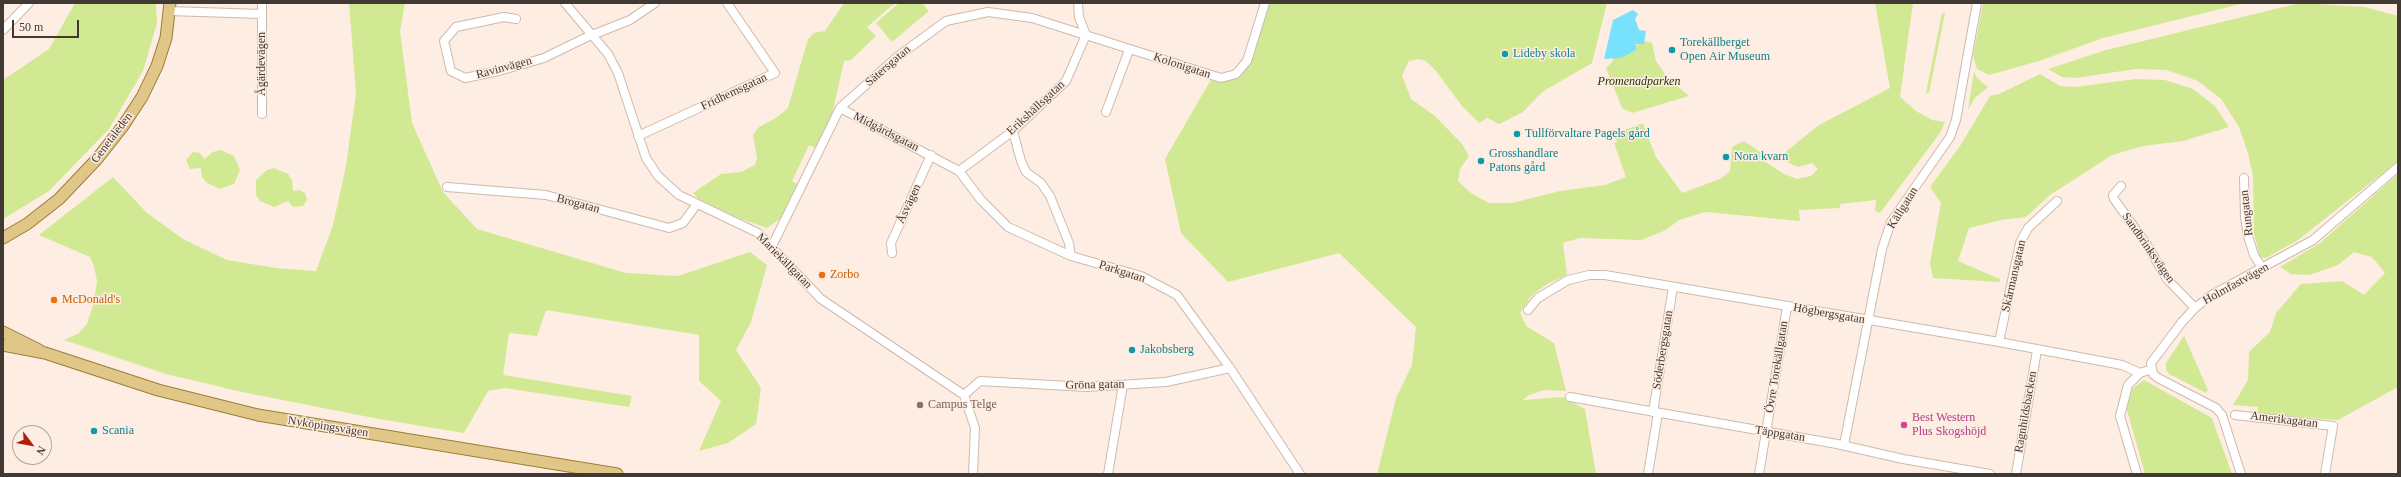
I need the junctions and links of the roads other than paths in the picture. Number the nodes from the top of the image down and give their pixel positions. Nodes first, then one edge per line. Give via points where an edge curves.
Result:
1 (29, 3) edge
2 (262, 3) edge
3 (565, 3) edge
4 (655, 3) edge
5 (727, 3) edge
6 (1078, 3) edge
7 (1265, 3) edge
8 (1977, 3) edge
9 (170, 7) edge
10 (262, 14) junction
11 (516, 19) dead end
12 (3, 30) edge
13 (592, 34) junction
14 (1086, 35) junction
15 (1129, 50) junction
16 (840, 108) junction
17 (1106, 112) dead end
18 (262, 114) dead end
19 (1013, 131) junction
20 (638, 136) junction
21 (932, 155) junction
22 (2398, 167) edge
23 (959, 171) junction
24 (2244, 178) dead end
25 (2121, 186) dead end
26 (447, 187) dead end
27 (2057, 200) dead end
28 (697, 204) junction
29 (3, 238) edge
30 (772, 246) junction
31 (892, 253) dead end
32 (1071, 256) junction
33 (2262, 268) junction
34 (1673, 287) junction
35 (1787, 307) junction
36 (2195, 308) junction
37 (1528, 310) dead end
38 (1869, 321) junction
39 (3, 332) edge
40 (1999, 342) junction
41 (3, 344) edge
42 (2037, 350) junction
43 (45, 353) junction
44 (1230, 368) junction
45 (2152, 369) junction
46 (2140, 373) junction
47 (1123, 385) junction
48 (964, 395) junction
49 (1570, 397) dead end
50 (1655, 413) junction
51 (2235, 415) dead end
52 (1767, 432) junction
53 (1844, 445) junction
54 (617, 474) edge
55 (973, 474) edge
56 (1108, 474) edge
57 (1300, 474) edge
58 (1648, 474) edge
59 (1759, 474) edge
60 (1990, 474) edge
61 (2016, 474) edge
62 (2137, 474) edge
63 (2241, 474) edge
64 (2324, 474) edge

1 - 12 street
2 - 10 street, Ågärdevägen
3 - 13 street, Mariekällgatan
4 - 13 street via 630,20
5 - 20 street, Fridhemsgatan via 775,73
6 - 14 street via 1079,18
7 - 15 street, Kolonigatan via 1251,53 1236,74 1220,78
8 - 38 street, Källgatan via 1956,120 1950,137 1936,159 1891,222 1882,249
9 - 10 street, Ågärdevägen
9 - 29 main road, Genetaleden via 166,38 157,66 142,97 123,126 97,160 59,199 27,224
10 - 18 street, Ågärdevägen
11 - 13 street, Ravinvägen via 504,18 456,27 444,41 451,71 465,78 499,71 544,58
13 - 20 street, Mariekällgatan via 608,54 618,73
14 - 15 street, Kolonigatan
14 - 16 street, Sätersgatan via 1032,18 1005,14 975,14 946,21 897,57
14 - 19 street, Erikshällsgatan via 1066,82
15 - 17 street
16 - 21 street, Midgårdsgatan
16 - 30 street, Sätersgatan
19 - 23 street, Erikshällsgatan
19 - 32 street via 1026,172 1041,183 1050,196 1069,243
20 - 28 street, Mariekällgatan via 646,158 658,176 678,195
21 - 23 street, Parkgatan
21 - 31 street, Åsvägen via 891,243
22 - 33 street, Holmfastvägen via 2313,240
23 - 32 street, Parkgatan via 981,200 1008,227
24 - 33 street, Rungatan via 2248,236 2254,255
25 - 36 street, Sandbrinksvägen via 2113,194 2114,199 2147,244 2167,278
26 - 28 street, Brogatan via 546,195 669,228 683,223
27 - 40 street, Skårmansgatan via 2028,228 2020,243
28 - 30 street, Mariekällgatan via 758,233
30 - 48 street, Mariekällgatan via 821,299
32 - 44 street, Parkgatan via 1141,276 1177,296
33 - 36 street, Holmfastvägen via 2210,296
34 - 35 street, Högbergsgatan
34 - 37 street, Högbergsgatan via 1605,275 1589,275 1568,280 1554,287 1538,298
34 - 50 street, Söderbergsgatan
35 - 38 street, Högbergsgatan
35 - 52 street, Övre Torekällgatan
36 - 45 street, Holmfastvägen via 2151,363
38 - 40 street, Högbergsgatan
38 - 53 street, Källgatan
39 - 43 main road, Nyköpingsvägen
40 - 42 street, Högbergsgatan
41 - 43 main road, Nyköpingsvägen
42 - 46 street, Högbergsgatan via 2126,366
42 - 61 street, Ragnhildsbacken
43 - 54 main road, Nyköpingsvägen via 158,390 258,415
44 - 47 street, Gröna gatan via 1166,382
44 - 57 street, Parkgatan
45 - 46 street
45 - 63 street via 2158,378 2216,408 2222,415
46 - 62 street via 2128,385 2120,416
47 - 48 street, Gröna gatan via 1087,387 980,381
47 - 56 street
48 - 55 street via 975,428
49 - 50 street, Täppgatan
50 - 52 street, Täppgatan
50 - 58 street, Söderbergsgatan
51 - 64 street, Amerikagatan via 2333,426
52 - 53 street, Täppgatan
52 - 59 street, Övre Torekällgatan
53 - 60 street, Täppgatan via 1903,459

